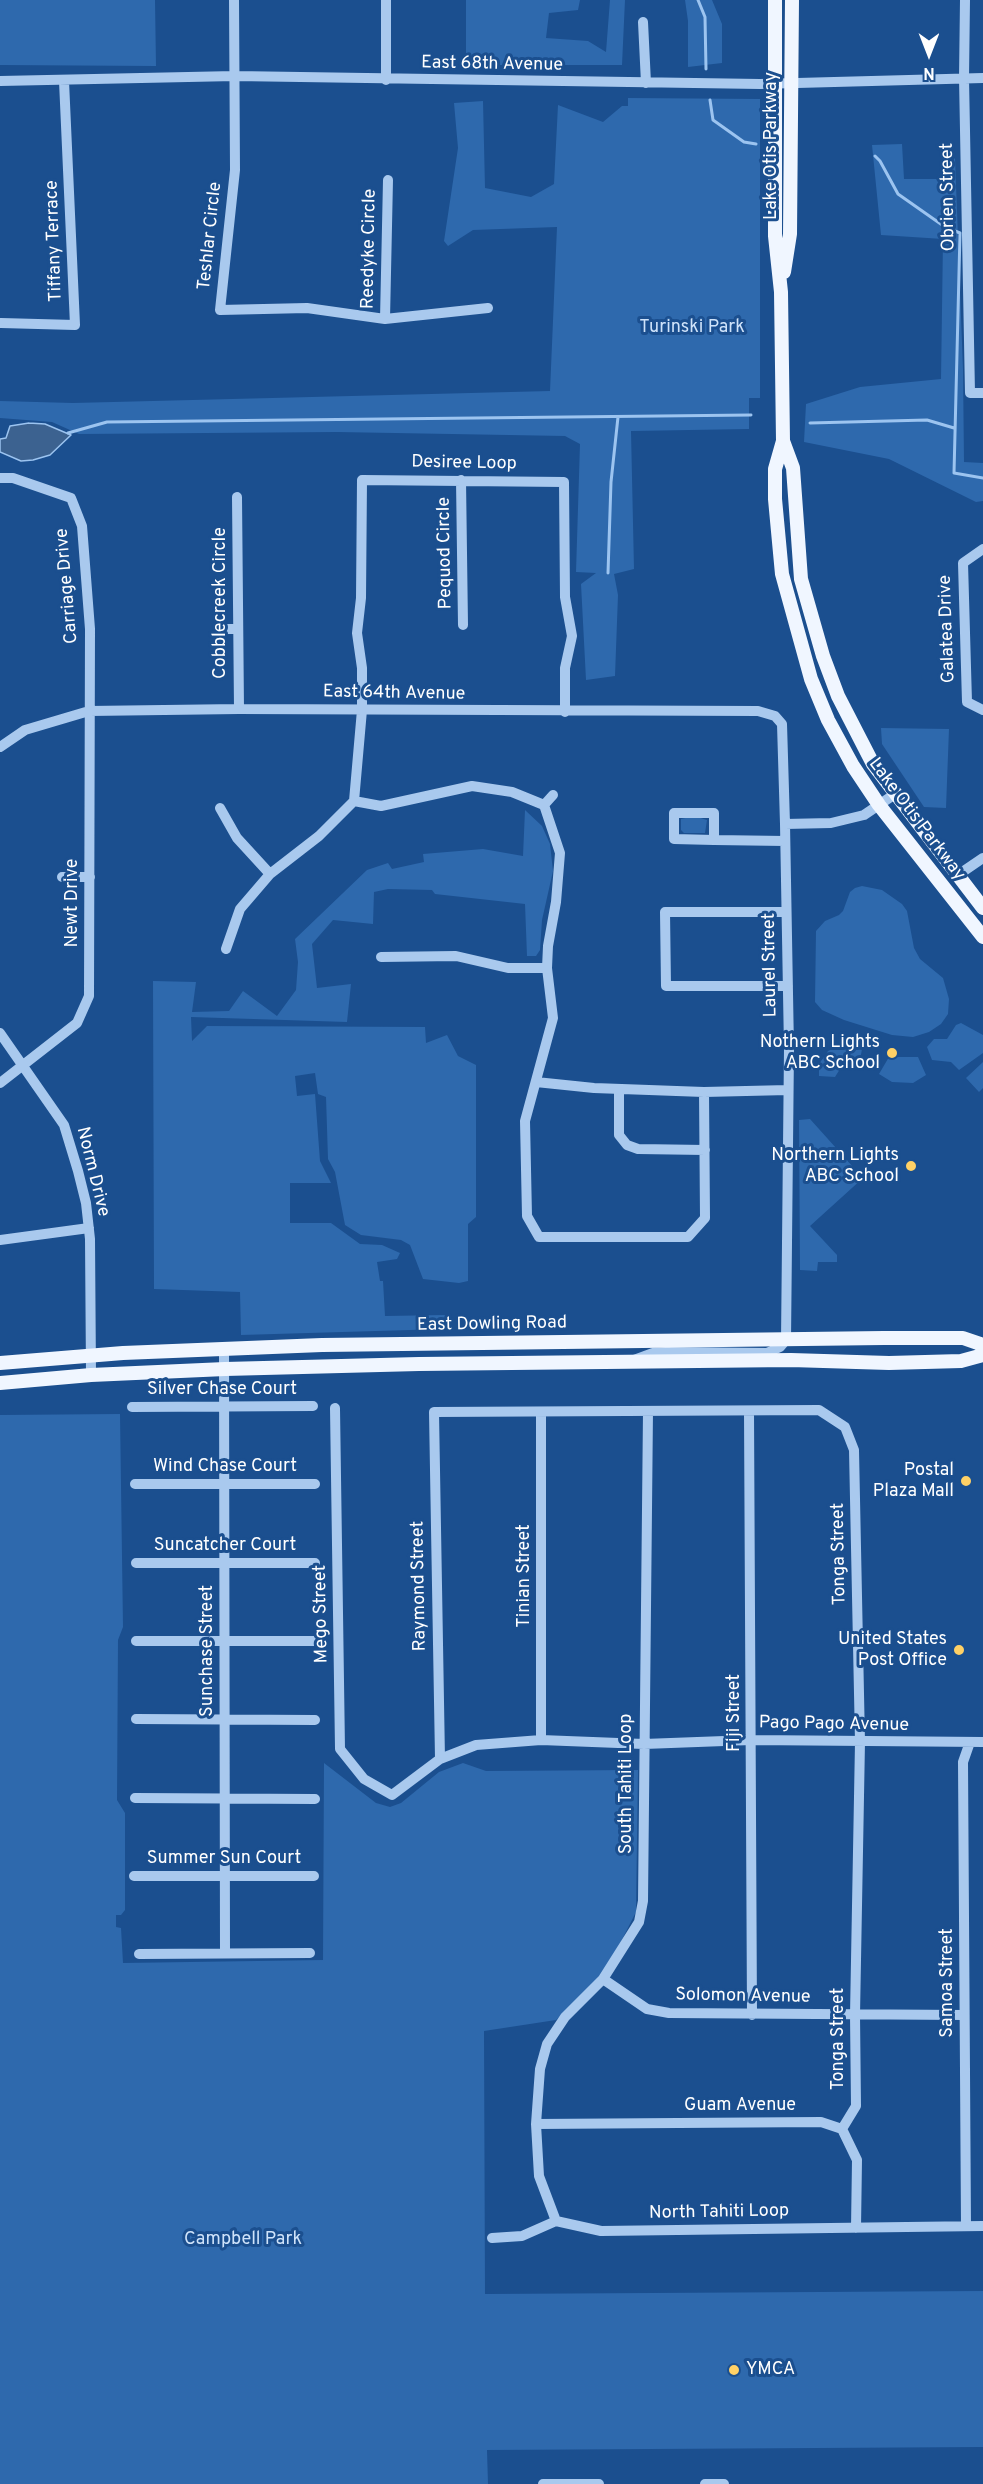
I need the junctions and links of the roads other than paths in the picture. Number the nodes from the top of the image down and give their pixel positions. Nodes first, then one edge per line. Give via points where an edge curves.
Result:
1 (234, 0) edge
2 (386, 0) edge
3 (775, 0) edge
4 (792, 0) edge
5 (964, 0) edge
6 (643, 22) dead end
7 (235, 76) junction
8 (963, 78) junction
9 (983, 78) edge
10 (386, 80) junction
11 (0, 81) edge
12 (64, 81) junction
13 (646, 83) junction
14 (775, 83) junction
15 (791, 83) junction
16 (388, 180) dead end
17 (782, 292) junction
18 (488, 308) dead end
19 (385, 319) junction
20 (1, 323) edge
21 (983, 393) edge
22 (783, 441) junction
23 (0, 478) edge
24 (461, 480) junction
25 (237, 497) dead end
26 (775, 499) junction
27 (983, 549) edge
28 (798, 555) junction
29 (463, 625) dead end
30 (221, 629) dead end
31 (238, 629) junction
32 (239, 709) junction
33 (362, 710) junction
34 (982, 710) edge
35 (89, 711) junction
36 (565, 712) junction
37 (783, 734) joint
38 (0, 747) edge
39 (895, 794) junction
40 (553, 795) dead end
41 (354, 801) junction
42 (544, 805) junction
43 (879, 805) junction
44 (220, 808) dead end
45 (785, 824) junction
46 (714, 840) junction
47 (785, 841) junction
48 (916, 851) junction
49 (983, 858) edge
50 (270, 874) junction
51 (958, 875) junction
52 (62, 877) dead end
53 (90, 877) junction
54 (983, 908) edge
55 (786, 912) junction
56 (983, 937) edge
57 (226, 949) dead end
58 (381, 957) dead end
59 (547, 968) junction
60 (788, 986) junction
61 (0, 1033) edge
62 (23, 1066) junction
63 (536, 1082) junction
64 (0, 1083) edge
65 (619, 1089) junction
66 (788, 1090) junction
67 (704, 1092) junction
68 (705, 1150) junction
69 (89, 1228) junction
70 (0, 1240) edge
71 (786, 1340) junction
72 (983, 1345) edge
73 (224, 1349) junction
74 (983, 1355) edge
75 (90, 1356) junction
76 (630, 1362) junction
77 (0, 1363) edge
78 (225, 1369) junction
79 (91, 1375) junction
80 (0, 1383) edge
81 (313, 1406) dead end
82 (132, 1407) dead end
83 (225, 1407) junction
84 (335, 1408) dead end
85 (749, 1411) junction
86 (434, 1412) joint
87 (541, 1412) junction
88 (648, 1412) junction
89 (224, 1483) junction
90 (135, 1484) dead end
91 (315, 1484) dead end
92 (225, 1562) junction
93 (136, 1563) dead end
94 (315, 1563) dead end
95 (136, 1641) dead end
96 (224, 1641) junction
97 (314, 1641) dead end
98 (136, 1719) dead end
99 (225, 1719) junction
100 (315, 1720) dead end
101 (541, 1740) junction
102 (751, 1740) junction
103 (860, 1742) junction
104 (970, 1742) junction
105 (983, 1742) edge
106 (644, 1744) junction
107 (440, 1759) junction
108 (392, 1796) joint
109 (135, 1798) dead end
110 (225, 1798) junction
111 (315, 1799) dead end
112 (134, 1876) dead end
113 (225, 1876) junction
114 (314, 1876) dead end
115 (225, 1953) junction
116 (310, 1953) dead end
117 (139, 1954) dead end
118 (603, 1979) junction
119 (752, 2015) junction
120 (855, 2015) junction
121 (964, 2015) junction
122 (536, 2124) junction
123 (842, 2130) junction
124 (556, 2221) junction
125 (966, 2226) junction
126 (983, 2226) edge
127 (856, 2228) junction
128 (492, 2238) dead end
129 (543, 2484) edge
130 (599, 2484) edge
131 (705, 2484) edge
132 (724, 2484) edge

1 - 7 street
2 - 10 street
3 - 14 main road, Lake Otis Parkway
4 - 15 main road, Lake Otis Parkway
5 - 8 street, Obrien Street
6 - 13 street
7 - 10 street, East 68th Avenue
7 - 12 street, East 68th Avenue
7 - 19 street, Teshlar Circle via 235,170 220,310 308,309
8 - 9 street, East 68th Avenue
8 - 15 street, East 68th Avenue
8 - 21 street, Obrien Street via 970,393
10 - 13 street, East 68th Avenue
11 - 12 street, East 68th Avenue
12 - 20 street, Tiffany Terrace via 75,325
13 - 14 street, East 68th Avenue
14 - 15 street, East 68th Avenue
14 - 17 main road, Lake Otis Parkway via 775,236
15 - 17 main road, Lake Otis Parkway via 790,234
16 - 19 street, Reedyke Circle
17 - 22 main road, Lake Otis Parkway
18 - 19 street, Teshlar Circle
22 - 26 main road, Lake Otis Parkway via 775,469
22 - 28 main road, Lake Otis Parkway via 793,468
23 - 35 street, Carriage Drive via 13,478 71,498 82,526 90,629
24 - 29 street, Pequod Circle
24 - 33 street, Desiree Loop via 363,480 357,633
24 - 36 street, Desiree Loop via 564,482 565,597 572,636 565,668
25 - 31 street, Cobblecreek Circle
26 - 28 main road via 782,507 786,544
26 - 43 main road, Lake Otis Parkway via 782,574 808,670 828,720
27 - 34 street, Galatea Drive via 963,563 967,702
28 - 39 main road, Lake Otis Parkway via 801,579 838,696 873,764
30 - 31 street
31 - 32 street, Cobblecreek Circle
32 - 33 street, East 64th Avenue
32 - 35 street, East 64th Avenue
33 - 36 street, East 64th Avenue
33 - 41 street
35 - 38 street, East 64th Avenue via 25,730
35 - 53 street, Newt Drive
36 - 37 street, East 64th Avenue via 758,711 775,716 782,724
37 - 45 street, Laurel Street
39 - 43 street
39 - 51 main road, Lake Otis Parkway
40 - 42 street
41 - 42 street via 381,806 472,786 512,792
41 - 50 street via 319,836
42 - 59 street via 560,853
43 - 45 street via 864,816 831,823
43 - 48 main road, Lake Otis Parkway
44 - 50 street via 237,838
45 - 47 street, Laurel Street
46 - 46 street via 674,839 674,813 714,813
46 - 47 street
47 - 55 street, Laurel Street
48 - 51 main road via 941,870
48 - 56 main road, Lake Otis Parkway
49 - 51 street
50 - 57 street via 240,909
51 - 54 main road, Lake Otis Parkway
52 - 53 street
53 - 62 street, Newt Drive via 89,996 77,1023
55 - 60 street, Laurel Street
55 - 60 street via 665,912 666,986
58 - 59 street via 456,957 508,968
59 - 63 street via 553,1018
60 - 66 street, Laurel Street
61 - 62 street, Norm Drive
62 - 64 street, Newt Drive
62 - 69 street, Norm Drive via 64,1125 83,1190
63 - 65 street
63 - 68 street via 525,1121 527,1216 539,1237 688,1237 705,1218
65 - 67 street
65 - 68 street via 619,1135 627,1145 638,1149
66 - 67 street
66 - 71 street, Laurel Street
67 - 68 street
69 - 70 street
69 - 75 street, Norm Drive
71 - 72 main road, East Dowling Road via 963,1338
71 - 73 main road, East Dowling Road
71 - 76 street via 767,1353 660,1352
73 - 75 main road, East Dowling Road
73 - 78 street, Sunchase Street
74 - 76 main road, East Dowling Road via 940,1362
75 - 77 main road, East Dowling Road
75 - 79 street, Norm Drive
76 - 78 main road, East Dowling Road
78 - 79 main road, East Dowling Road
78 - 83 street, Sunchase Street
79 - 80 main road, East Dowling Road
81 - 83 street, Silver Chase Court
82 - 83 street, Silver Chase Court
83 - 89 street, Sunchase Street
84 - 108 street, Mego Street via 340,1749 364,1779
85 - 88 street, Tonga Street
85 - 102 street, Fiji Street
85 - 103 street, Tonga Street via 819,1410 845,1427 854,1450
86 - 87 street, Tonga Street
86 - 107 street, Raymond Street
87 - 88 street, Tonga Street
87 - 101 street, Tinian Street
88 - 106 street, South Tahiti Loop
89 - 90 street, Wind Chase Court
89 - 91 street, Wind Chase Court
89 - 92 street, Sunchase Street
92 - 93 street, Suncatcher Court
92 - 94 street, Suncatcher Court
92 - 96 street, Sunchase Street
95 - 96 street
96 - 97 street
96 - 99 street, Sunchase Street
98 - 99 street
99 - 100 street
99 - 110 street, Sunchase Street
101 - 106 street, Pago Pago Avenue
101 - 107 street, Pago Pago Avenue via 476,1745
102 - 103 street, Pago Pago Avenue
102 - 106 street, Pago Pago Avenue
102 - 119 street, Fiji Street
103 - 104 street, Pago Pago Avenue
103 - 120 street, Tonga Street
104 - 105 street, Pago Pago Avenue
104 - 121 street, Samoa Street via 963,1762
106 - 118 street, South Tahiti Loop via 643,1901 639,1922
107 - 108 street, Pago Pago Avenue
109 - 110 street
110 - 111 street
110 - 113 street, Sunchase Street
112 - 113 street, Summer Sun Court
113 - 114 street, Summer Sun Court
113 - 115 street, Sunchase Street
115 - 116 street
115 - 117 street
118 - 119 street, Solomon Avenue via 647,2009
118 - 122 street, South Tahiti Loop via 565,2017 547,2044 540,2069
119 - 120 street, Solomon Avenue
120 - 121 street, Solomon Avenue
120 - 123 street, Tonga Street via 856,2106
121 - 125 street, Samoa Street
122 - 123 street, Guam Avenue via 821,2122
122 - 124 street via 539,2176
123 - 127 street via 857,2160
124 - 127 street, North Tahiti Loop via 601,2231
124 - 128 street via 522,2236
125 - 126 street, North Tahiti Loop
125 - 127 street, North Tahiti Loop
129 - 130 street
131 - 132 street

